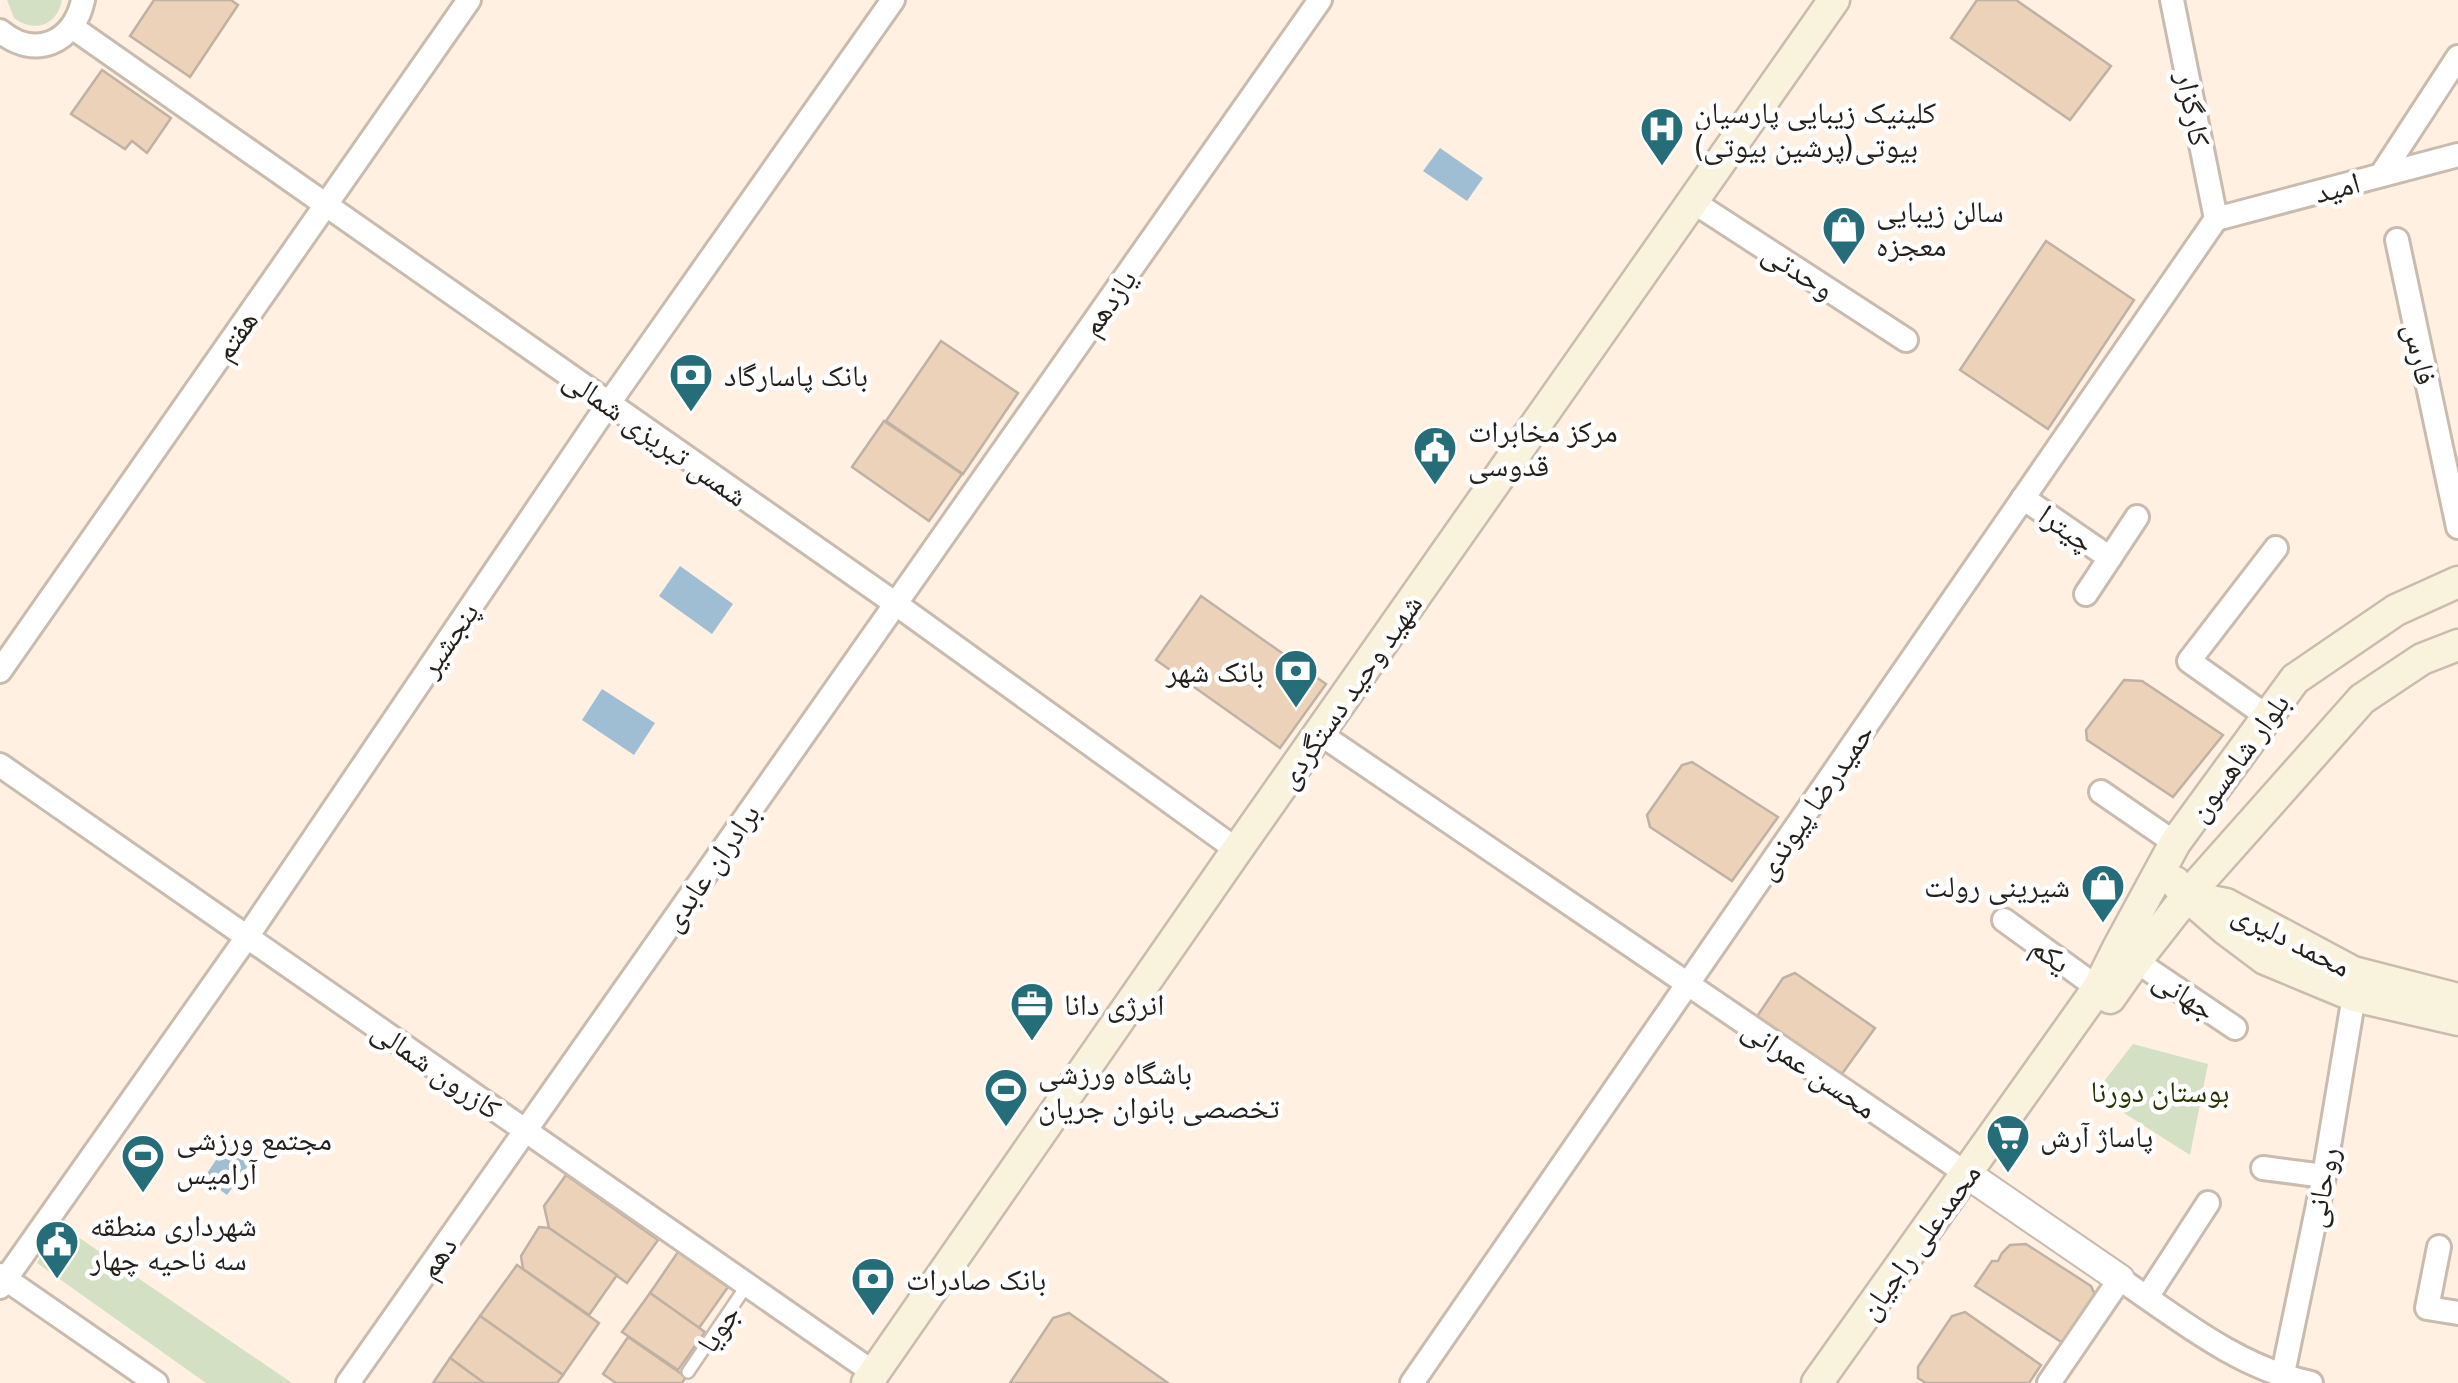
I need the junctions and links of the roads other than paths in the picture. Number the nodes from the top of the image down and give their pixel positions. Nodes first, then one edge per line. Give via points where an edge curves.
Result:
1 (83, 0) edge
2 (469, 0) edge
3 (893, 0) edge
4 (1320, 0) edge
5 (1834, 0) edge
6 (2176, 4) edge
7 (72, 28) junction
8 (3, 41) edge
9 (2458, 57) edge
10 (2458, 155) edge
11 (2381, 175) junction
12 (1692, 200) junction
13 (326, 205) junction
14 (2216, 219) junction
15 (2396, 240) dead end
16 (1906, 340) dead end
17 (608, 403) junction
18 (2023, 498) junction
19 (2137, 517) dead end
20 (2458, 527) edge
21 (2276, 548) dead end
22 (2110, 558) junction
23 (2458, 582) edge
24 (2086, 594) dead end
25 (896, 604) junction
26 (2458, 645) edge
27 (0, 671) edge
28 (2268, 716) junction
29 (1319, 733) junction
30 (0, 765) edge
31 (2102, 792) dead end
32 (1237, 850) junction
33 (2169, 855) junction
34 (2187, 896) junction
35 (2004, 920) dead end
36 (246, 937) junction
37 (2136, 960) junction
38 (1688, 984) junction
39 (2098, 988) junction
40 (2354, 996) junction
41 (2458, 999) edge
42 (2458, 1020) edge
43 (2235, 1028) dead end
44 (525, 1130) junction
45 (2263, 1168) dead end
46 (2324, 1176) junction
47 (1974, 1180) junction
48 (2208, 1204) dead end
49 (2439, 1247) dead end
50 (2120, 1279) junction
51 (2, 1280) edge
52 (747, 1285) junction
53 (2147, 1298) junction
54 (2458, 1312) edge
55 (688, 1372) dead end
56 (870, 1378) edge
57 (2281, 1380) edge
58 (156, 1383) edge
59 (348, 1383) edge
60 (1412, 1383) edge
61 (1818, 1383) edge
62 (1840, 1383) edge
63 (2049, 1383) edge
64 (2311, 1383) edge

1 - 7 street
2 - 13 street, هفتم
3 - 17 street, پنجشیر
4 - 25 street, یازدهم
5 - 12 main road, شهید وحید دستگردی
6 - 14 street, کارگزار
7 - 8 street via 50,44
7 - 13 street, شمس تبریزی شمالی
9 - 11 street
10 - 11 street, امید
11 - 14 street, امید
12 - 16 street, وحدتی
12 - 29 main road, شهید وحید دستگردی
13 - 17 street, شمس تبریزی شمالی
13 - 27 street, هفتم
14 - 18 street, حمیدرضا پیوندی
15 - 20 street, فارس
17 - 25 street, شمس تبریزی شمالی
17 - 36 street, پنجشیر
18 - 22 street, چیترا
18 - 38 street, حمیدرضا پیوندی
19 - 22 street, چیترا
21 - 28 street via 2189,661
22 - 24 street, چیترا
23 - 28 main road, بلوار شاهسون via 2396,610 2294,680
25 - 32 street, شمس تبریزی شمالی
25 - 44 street, برادران عابدی
26 - 34 main road, بلوار شاهسون via 2422,659 2362,699
28 - 33 main road, بلوار شاهسون
29 - 32 main road, شهید وحید دستگردی
29 - 38 street, محسن عمرانی
30 - 36 street, کازرون شمالی
31 - 33 street
32 - 56 main road, شهید وحید دستگردی
33 - 34 main road
33 - 39 main road, محمدعلی راجیان
34 - 37 main road, محمدعلی راجیان
34 - 40 main road, محمد دلیری via 2265,959
34 - 41 main road, محمد دلیری via 2226,904 2353,972
35 - 39 street, یکم
36 - 44 street, کازرون شمالی
36 - 51 street, پنجشیر
37 - 43 street, جهانی
37 - 47 main road, محمدعلی راجیان
38 - 47 street, محسن عمرانی
38 - 60 street, حمیدرضا پیوندی
39 - 47 main road, محمدعلی راجیان
40 - 42 main road, محمد دلیری
40 - 46 street, روحانی
44 - 52 street, کازرون شمالی
44 - 59 street, دهم
45 - 46 street
46 - 57 street, روحانی
47 - 50 street, محسن عمرانی
47 - 61 main road, محمدعلی راجیان
47 - 62 main road, محمدعلی راجیان
48 - 53 street
49 - 54 street via 2427,1308
50 - 53 street, محسن عمرانی
50 - 63 street
51 - 58 street
52 - 55 lane, جویا
52 - 56 street, کازرون شمالی
53 - 57 street, محسن عمرانی
57 - 64 street, محسن عمرانی

